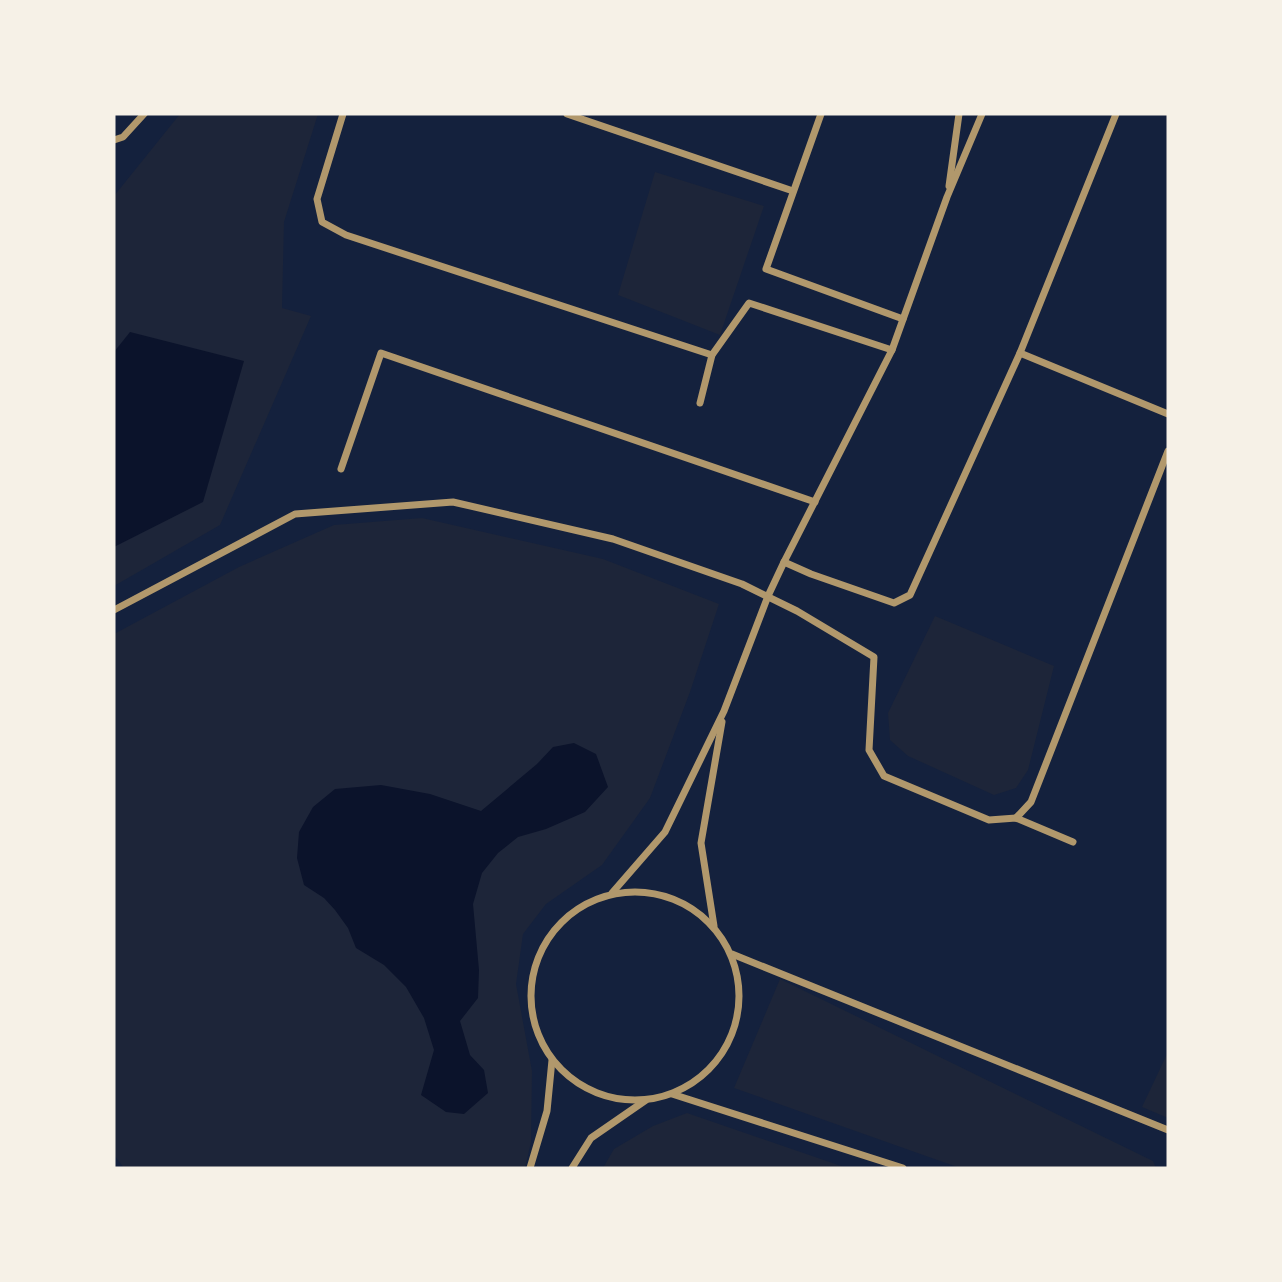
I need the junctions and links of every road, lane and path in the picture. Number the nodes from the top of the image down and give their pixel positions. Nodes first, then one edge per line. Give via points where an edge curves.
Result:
1 (144, 114) edge
2 (343, 114) edge
3 (567, 114) edge
4 (821, 114) edge
5 (959, 114) edge
6 (982, 114) edge
7 (1115, 114) edge
8 (114, 140) edge
9 (793, 191) junction
10 (947, 197) junction
11 (903, 319) junction
12 (892, 350) junction
13 (1020, 353) junction
14 (712, 355) junction
15 (700, 403) dead end
16 (1168, 414) edge
17 (1168, 451) edge
18 (341, 469) dead end
19 (815, 502) junction
20 (785, 562) junction
21 (768, 597) junction
22 (114, 610) edge
23 (724, 711) junction
24 (1016, 818) junction
25 (1073, 842) dead end
26 (612, 893) junction
27 (714, 926) junction
28 (732, 954) junction
29 (552, 1060) junction
30 (671, 1094) junction
31 (646, 1100) junction
32 (1168, 1130) edge
33 (530, 1168) edge
34 (572, 1168) edge
35 (903, 1168) edge

1 - 8 street via 123,137
2 - 14 street via 317,199 322,222 346,234
3 - 9 street
4 - 9 street
5 - 10 street
6 - 10 street
7 - 13 street
9 - 11 street via 766,269
10 - 11 street
11 - 12 street
12 - 14 street via 749,303
12 - 19 street
13 - 16 street
13 - 20 street via 910,595 894,603
14 - 15 street
17 - 24 street via 1031,802
18 - 19 street via 381,353
19 - 20 street
20 - 21 street
21 - 22 street via 613,539 453,502 295,514
21 - 23 street
21 - 24 street via 874,657 869,750 884,776 989,820
23 - 26 street via 665,832
23 - 27 street via 701,843
24 - 25 street
26 - 27 street via 668,896
26 - 29 street via 579,906 553,929 536,960 530,995 535,1029
27 - 28 street
28 - 30 street via 740,988 738,1021 729,1042 701,1078
28 - 32 street
29 - 31 street via 594,1092
29 - 33 street via 547,1111
30 - 31 street
30 - 35 street
31 - 34 street via 591,1138

